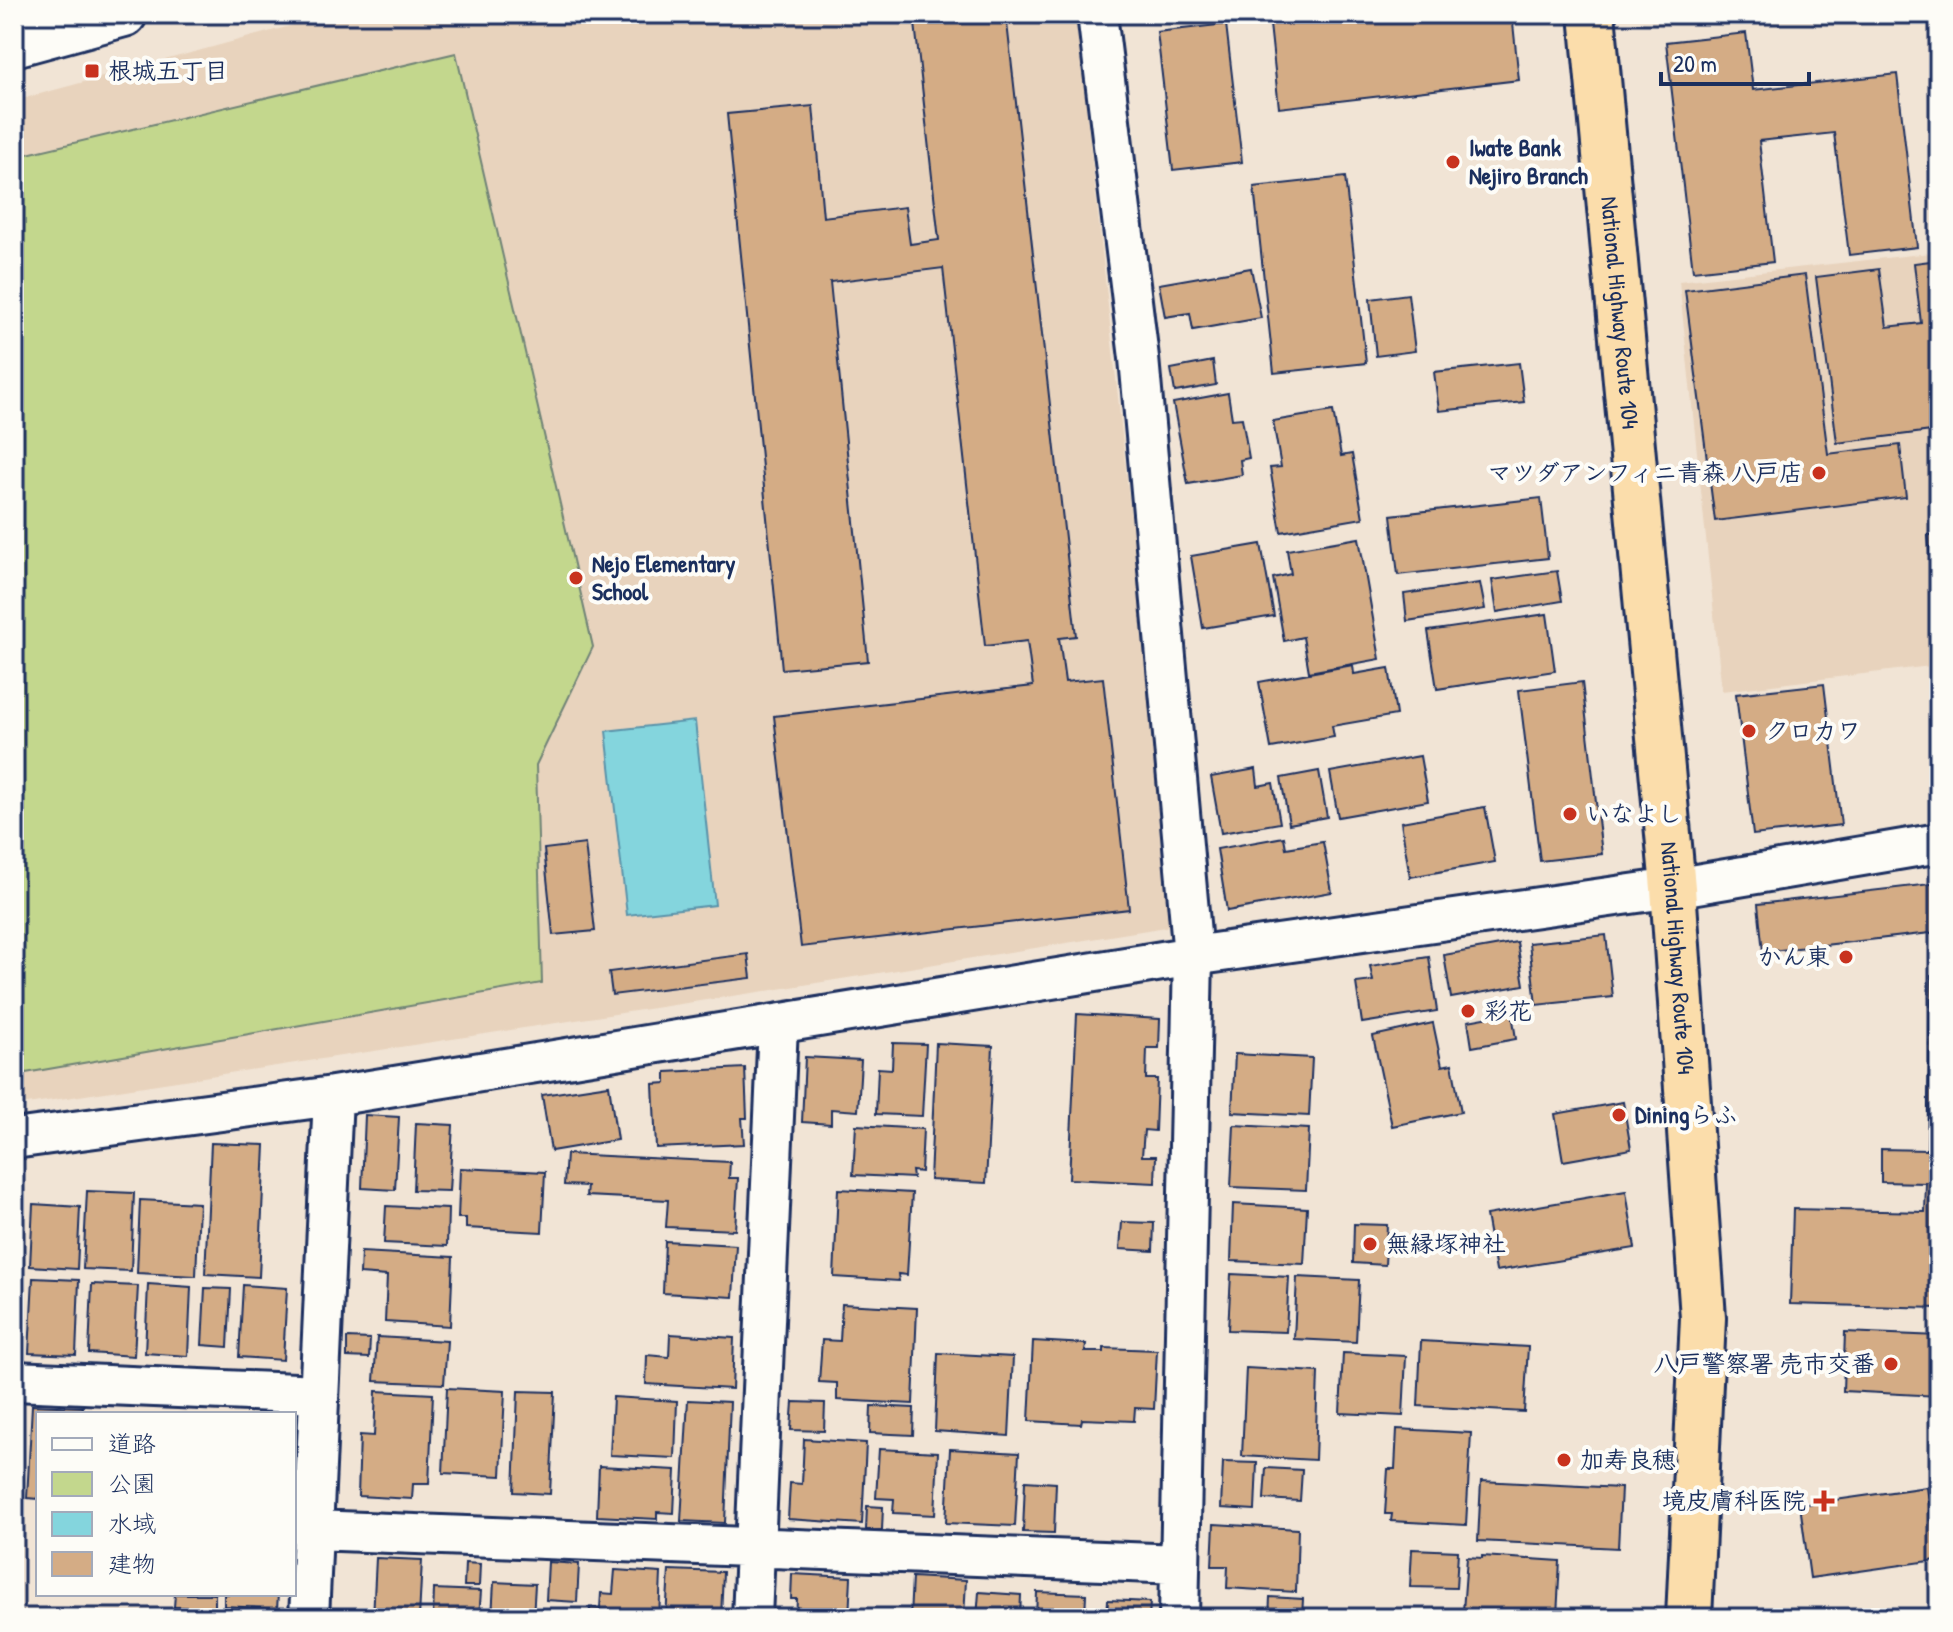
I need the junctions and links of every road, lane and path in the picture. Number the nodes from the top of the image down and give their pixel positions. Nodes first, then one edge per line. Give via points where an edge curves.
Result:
1 (124, 14) edge
2 (1097, 14) edge
3 (1592, 14) edge
4 (14, 44) edge
5 (1939, 843) edge
6 (1673, 888) junction
7 (1193, 956) junction
8 (778, 1025) junction
9 (333, 1096) junction
10 (14, 1139) edge
11 (14, 1381) edge
12 (319, 1394) junction
13 (313, 1530) junction
14 (755, 1548) junction
15 (1180, 1564) junction
16 (309, 1618) edge
17 (752, 1618) edge
18 (1179, 1618) edge
19 (1689, 1618) edge

1 - 4 street
2 - 7 street via 1139,358
3 - 6 highway, National Highway Route 104
5 - 6 street
6 - 7 street
6 - 19 highway, National Highway Route 104 via 1703,1318
7 - 8 street
7 - 15 street
8 - 9 street
8 - 14 street
9 - 10 street
9 - 12 street
11 - 12 street
12 - 13 street
13 - 14 street
13 - 16 street
14 - 15 street
14 - 17 street
15 - 18 street

